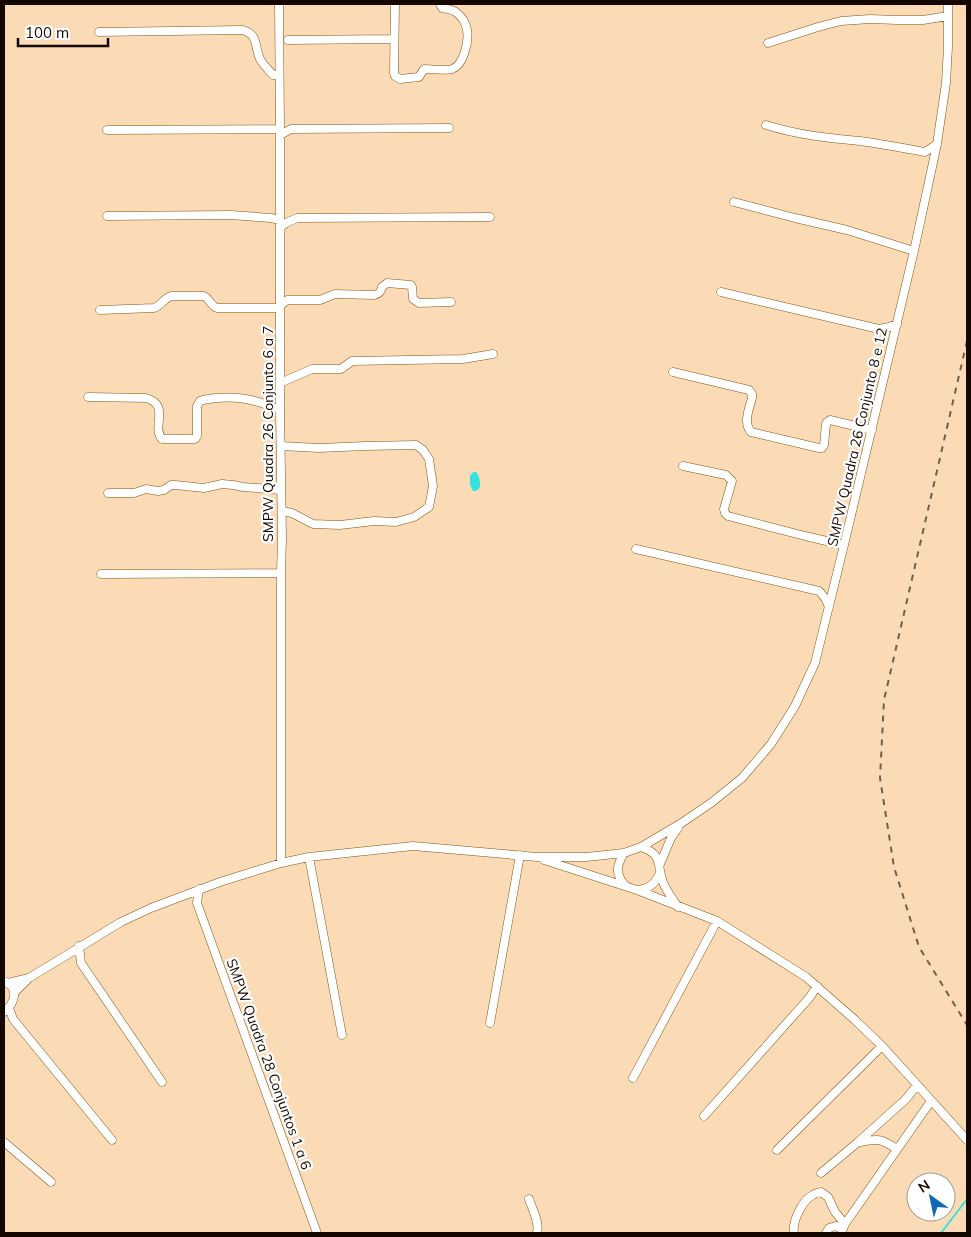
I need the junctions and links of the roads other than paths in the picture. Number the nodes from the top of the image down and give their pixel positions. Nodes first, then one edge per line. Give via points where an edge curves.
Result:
1 (279, 4) edge
2 (395, 4) edge
3 (440, 4) edge
4 (948, 4) edge
5 (948, 16) junction
6 (99, 32) dead end
7 (279, 34) junction
8 (394, 39) junction
9 (288, 40) junction
10 (768, 43) dead end
11 (279, 48) junction
12 (279, 76) junction
13 (766, 125) dead end
14 (449, 128) dead end
15 (280, 129) junction
16 (107, 130) dead end
17 (937, 144) junction
18 (925, 152) junction
19 (933, 163) junction
20 (734, 202) dead end
21 (106, 216) dead end
22 (490, 216) dead end
23 (280, 224) junction
24 (914, 251) junction
25 (721, 292) dead end
26 (280, 295) junction
27 (287, 300) junction
28 (451, 302) dead end
29 (280, 307) junction
30 (100, 310) dead end
31 (897, 324) junction
32 (879, 329) junction
33 (892, 346) junction
34 (493, 354) dead end
35 (673, 372) dead end
36 (280, 383) junction
37 (88, 397) dead end
38 (280, 410) junction
39 (872, 430) junction
40 (281, 446) junction
41 (683, 466) dead end
42 (281, 490) junction
43 (108, 493) dead end
44 (282, 511) junction
45 (844, 545) junction
46 (636, 550) dead end
47 (281, 573) junction
48 (100, 574) dead end
49 (835, 581) junction
50 (819, 591) junction
51 (829, 607) junction
52 (680, 824) junction
53 (641, 847) junction
54 (624, 853) junction
55 (520, 855) junction
56 (310, 857) junction
57 (537, 857) junction
58 (281, 864) junction
59 (660, 864) junction
60 (660, 873) junction
61 (628, 887) junction
62 (199, 889) junction
63 (637, 890) junction
64 (183, 895) junction
65 (197, 903) junction
66 (678, 907) junction
67 (717, 921) junction
68 (79, 946) junction
69 (66, 955) junction
70 (81, 963) junction
71 (29, 978) junction
72 (6, 982) edge
73 (817, 986) junction
74 (14, 993) junction
75 (6, 1012) edge
76 (490, 1023) dead end
77 (342, 1035) dead end
78 (882, 1046) junction
79 (633, 1078) dead end
80 (162, 1082) dead end
81 (917, 1084) junction
82 (931, 1101) junction
83 (704, 1116) dead end
84 (112, 1140) dead end
85 (967, 1140) edge
86 (4, 1142) edge
87 (858, 1143) junction
88 (897, 1149) junction
89 (776, 1150) dead end
90 (821, 1173) dead end
91 (51, 1182) dead end
92 (528, 1199) dead end
93 (843, 1229) edge
94 (317, 1233) edge
95 (537, 1233) edge
96 (794, 1233) edge
97 (826, 1233) edge

1 - 7 street, SMPW Quadra 26 Conjunto 6 a 7
2 - 8 street
3 - 8 street via 442,8 457,12 467,28 464,53 458,65 452,69 424,69 419,77 397,78 394,73
4 - 5 street, SMPW Quadra 26 Conjunto 8 e 12
5 - 10 street via 923,20 870,18 841,21
5 - 17 street, SMPW Quadra 26 Conjunto 8 e 12 via 946,83
6 - 12 street via 247,31 254,37 261,61 273,75
7 - 9 street
7 - 11 street, SMPW Quadra 26 Conjunto 6 a 7
8 - 9 street
9 - 11 street
11 - 12 street, SMPW Quadra 26 Conjunto 6 a 7
12 - 15 street, SMPW Quadra 26 Conjunto 6 a 7
13 - 18 street via 786,132
14 - 15 street
15 - 16 street
15 - 23 street, SMPW Quadra 26 Conjunto 6 a 7
17 - 18 street
17 - 19 street, SMPW Quadra 26 Conjunto 8 e 12
18 - 19 street
19 - 24 street, SMPW Quadra 26 Conjunto 8 e 12
20 - 24 street via 847,230
21 - 23 street via 231,215 271,218
22 - 23 street via 297,218
23 - 26 street, SMPW Quadra 26 Conjunto 6 a 7
24 - 31 street, SMPW Quadra 26 Conjunto 8 e 12
25 - 32 street
26 - 27 street
26 - 29 street, SMPW Quadra 26 Conjunto 6 a 7
27 - 28 street via 320,300 335,294 374,295 387,283 411,285 413,299 419,303
27 - 29 street
29 - 30 street via 217,308 204,296 170,296 154,308
29 - 36 street, SMPW Quadra 26 Conjunto 6 a 7
31 - 32 street
31 - 33 street, SMPW Quadra 26 Conjunto 8 e 12
32 - 33 street
33 - 39 street, SMPW Quadra 26 Conjunto 8 e 12
34 - 36 street via 463,359 352,361 341,369 312,369
35 - 39 street via 749,390 752,398 746,423 751,432 822,448 826,424 830,420
36 - 38 street, SMPW Quadra 26 Conjunto 6 a 7
37 - 38 street via 146,398 154,401 159,408 159,434 162,439 195,439 197,406 204,399 252,399
38 - 40 street, SMPW Quadra 26 Conjunto 6 a 7
39 - 45 street, SMPW Quadra 26 Conjunto 8 e 12
40 - 42 street, SMPW Quadra 26 Conjunto 6 a 7
40 - 44 street via 416,445 429,458 433,486 429,507 414,517 396,522 318,525
41 - 45 street via 730,478 732,481 724,509 728,516
42 - 43 street via 222,484 204,488 176,485 158,491
42 - 44 street, SMPW Quadra 26 Conjunto 6 a 7
44 - 47 street, SMPW Quadra 26 Conjunto 6 a 7
45 - 49 street, SMPW Quadra 26 Conjunto 8 e 12
46 - 50 street
47 - 48 street
47 - 58 street, SMPW Quadra 26 Conjunto 6 a 7
49 - 50 street
49 - 51 street, SMPW Quadra 26 Conjunto 8 e 12
50 - 51 street
51 - 52 street, SMPW Quadra 26 Conjunto 8 e 12 via 814,664 795,706 770,744 742,778
52 - 53 street, SMPW Quadra 26 Conjunto 8 e 12
52 - 59 street, SMPW Quadra 26 Conjunto 8 e 12
53 - 54 street
53 - 59 street via 656,856
54 - 57 street
54 - 61 street via 618,871
55 - 56 street via 413,846
55 - 57 street
55 - 76 street
56 - 58 street
56 - 77 street
57 - 61 street
58 - 62 street
59 - 60 street
60 - 63 street via 652,886
60 - 66 street
61 - 63 street
62 - 64 street
62 - 65 street, SMPW Quadra 28 Conjuntos 1 a 6
63 - 66 street
64 - 65 street
64 - 68 street via 121,922
65 - 94 street, SMPW Quadra 28 Conjuntos 1 a 6
66 - 67 street
67 - 73 street
67 - 79 street
68 - 69 street
68 - 70 street
69 - 70 street
69 - 71 street
70 - 80 street
71 - 72 street
71 - 74 street
72 - 74 street
73 - 78 street
73 - 83 street
74 - 75 street
75 - 84 street
78 - 81 street
78 - 89 street
81 - 82 street
81 - 87 street via 906,1099
82 - 85 street
82 - 88 street
86 - 91 street
87 - 88 street via 875,1139
87 - 90 street
88 - 93 street
92 - 95 street via 537,1221
93 - 96 street via 828,1197 821,1192 800,1208
93 - 97 street via 836,1226

